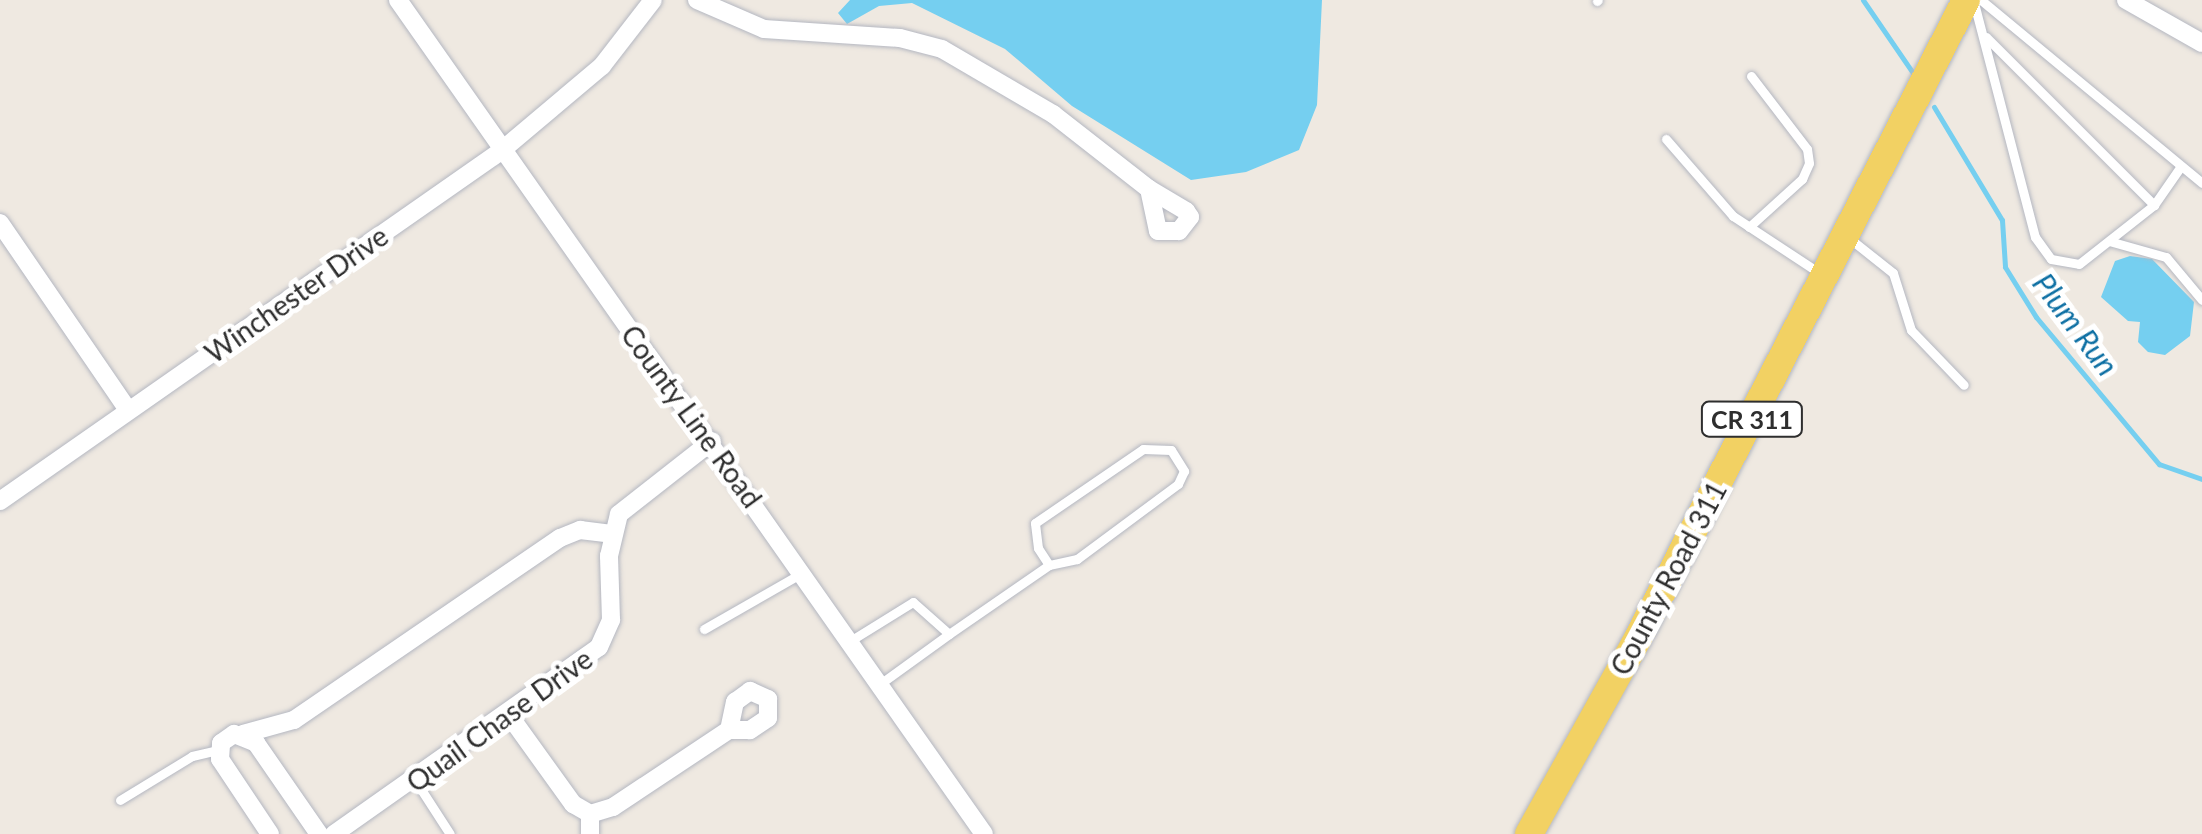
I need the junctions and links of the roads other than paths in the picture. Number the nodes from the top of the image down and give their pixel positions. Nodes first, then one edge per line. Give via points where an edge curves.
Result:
1 (398, 0) edge
2 (654, 0) edge
3 (697, 0) edge
4 (1970, 0) edge
5 (1982, 0) edge
6 (2126, 0) edge
7 (1984, 34) junction
8 (2202, 42) edge
9 (1750, 76) dead end
10 (1666, 138) dead end
11 (501, 151) junction
12 (2181, 166) junction
13 (2202, 183) edge
14 (1149, 190) dead end
15 (2154, 205) junction
16 (0, 223) edge
17 (1749, 227) junction
18 (1847, 237) junction
19 (2109, 242) junction
20 (1826, 277) junction
21 (2202, 300) edge
22 (1964, 386) dead end
23 (128, 410) junction
24 (712, 441) junction
25 (0, 500) edge
26 (612, 534) junction
27 (1049, 565) junction
28 (803, 573) junction
29 (704, 629) dead end
30 (949, 634) junction
31 (850, 641) junction
32 (880, 684) junction
33 (509, 714) junction
34 (729, 730) dead end
35 (242, 734) junction
36 (219, 750) junction
37 (416, 780) junction
38 (120, 800) dead end
39 (590, 814) junction
40 (270, 834) edge
41 (319, 834) edge
42 (334, 834) edge
43 (450, 834) edge
44 (590, 834) edge
45 (984, 834) edge
46 (1529, 834) edge

1 - 11 street, County Line Road
2 - 11 street, Winchester Drive via 586,81
3 - 14 street via 764,29 900,38 942,49 1053,114
4 - 7 lane
4 - 18 main road, County Road 311 / CR 311
5 - 12 lane
6 - 8 street
7 - 15 lane
7 - 19 lane via 1999,115 2035,237 2051,259 2079,264
9 - 17 lane via 1807,150 1809,163 1802,179
10 - 17 lane
11 - 23 street, Winchester Drive
11 - 24 street, County Line Road
12 - 13 lane
12 - 15 lane
15 - 19 lane
16 - 23 street
17 - 20 lane
18 - 20 main road, County Road 311 / CR 311
18 - 22 lane via 1893,273 1910,330
19 - 21 lane via 2166,257
20 - 46 main road, County Road 311 / CR 311
23 - 25 street, Winchester Drive
24 - 26 street via 626,503
24 - 28 street, County Line Road
26 - 33 street, Quail Chase Drive via 611,620 599,648
26 - 35 street via 580,530 560,538 294,720
27 - 27 lane via 1038,548 1035,522 1143,449 1171,450 1184,471 1178,484 1078,558
27 - 30 lane
28 - 29 lane
28 - 31 street, County Line Road
30 - 31 lane via 913,602
30 - 32 lane
31 - 32 street, County Line Road
32 - 45 street, County Line Road
33 - 37 street, Quail Chase Drive
33 - 39 street via 573,804
34 - 39 street via 613,808
35 - 36 street via 227,737
35 - 41 street via 256,742
36 - 38 lane via 192,756
36 - 40 street
37 - 42 street, Quail Chase Drive
37 - 43 lane
39 - 44 street

